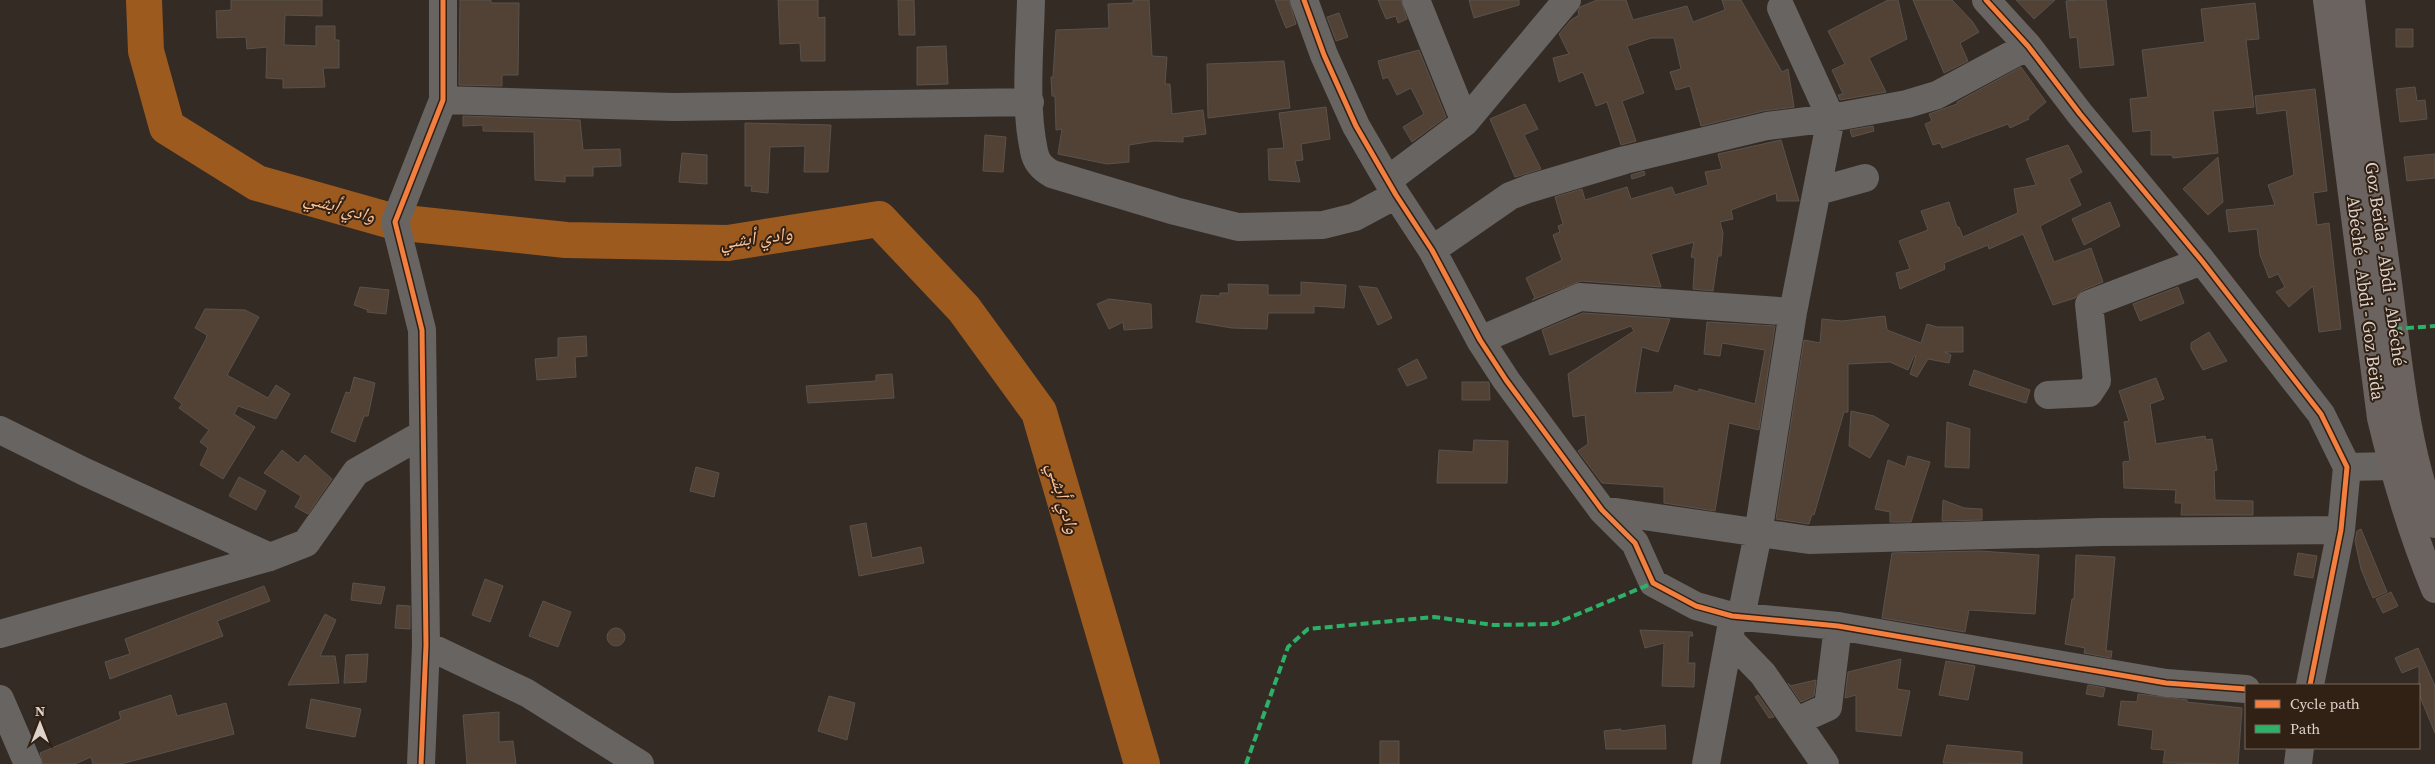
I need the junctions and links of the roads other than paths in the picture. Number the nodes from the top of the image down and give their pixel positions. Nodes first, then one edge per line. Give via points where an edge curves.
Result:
1 (443, 0) edge
2 (1031, 0) edge
3 (1304, 0) edge
4 (1416, 0) edge
5 (1567, 0) edge
6 (1986, 0) edge
7 (2327, 0) edge
8 (2351, 0) edge
9 (1781, 8) dead end
10 (2028, 46) junction
11 (443, 100) junction
12 (1030, 102) junction
13 (1831, 118) junction
14 (1465, 122) junction
15 (1865, 178) dead end
16 (1392, 188) junction
17 (1818, 191) junction
18 (1432, 250) junction
19 (2202, 261) junction
20 (1793, 312) junction
21 (1480, 340) junction
22 (2048, 395) dead end
23 (0, 430) edge
24 (423, 434) junction
25 (2404, 464) junction
26 (2347, 467) junction
27 (1602, 510) junction
28 (2435, 524) edge
29 (2341, 530) junction
30 (1758, 534) junction
31 (270, 557) junction
32 (2435, 589) edge
33 (1734, 624) junction
34 (1838, 626) junction
35 (0, 634) edge
36 (426, 645) junction
37 (2310, 684) edge
38 (2245, 689) edge
39 (0, 699) edge
40 (1797, 721) junction
41 (2300, 749) edge
42 (28, 764) edge
43 (421, 764) edge
44 (640, 764) edge
45 (1706, 764) edge
46 (1825, 764) edge
47 (2298, 764) edge

1 - 11 street
2 - 12 street
3 - 16 street via 1356,126
4 - 14 street
5 - 14 street
6 - 10 street
7 - 25 main road, Abéché - Abdi - Goz Beïda via 2381,418
8 - 25 main road, Goz Beïda - Abdi - Abéché via 2394,329
9 - 13 street
10 - 13 street via 1937,95
10 - 19 street
11 - 12 street via 674,107
11 - 24 street via 395,222 422,330
12 - 16 street via 1034,152 1042,168 1052,174 1175,212 1238,227 1323,225 1355,217
13 - 17 street
13 - 18 street via 1767,126 1625,160 1528,189 1510,196
14 - 16 street
15 - 17 street
16 - 18 street
17 - 20 street
18 - 21 street
19 - 22 street via 2089,304 2097,381 2089,393
19 - 26 street via 2321,414
20 - 21 street via 1580,297
20 - 30 street
21 - 27 street
23 - 31 street
24 - 31 street via 356,472 306,543
24 - 36 street
25 - 26 street
25 - 28 main road, Goz Beïda - Abdi - Abéché
25 - 32 main road, Abéché - Abdi - Goz Beïda via 2425,565
26 - 29 street
27 - 30 street
27 - 33 street via 1635,543 1653,583
29 - 30 street via 2101,532 1809,540
29 - 37 street
30 - 33 street
31 - 35 street
33 - 34 street
33 - 40 street via 1763,674
33 - 45 street
34 - 38 street via 2166,683
34 - 40 street via 1828,707
36 - 43 street
36 - 44 street via 527,693
39 - 42 street
40 - 46 street
41 - 47 street

